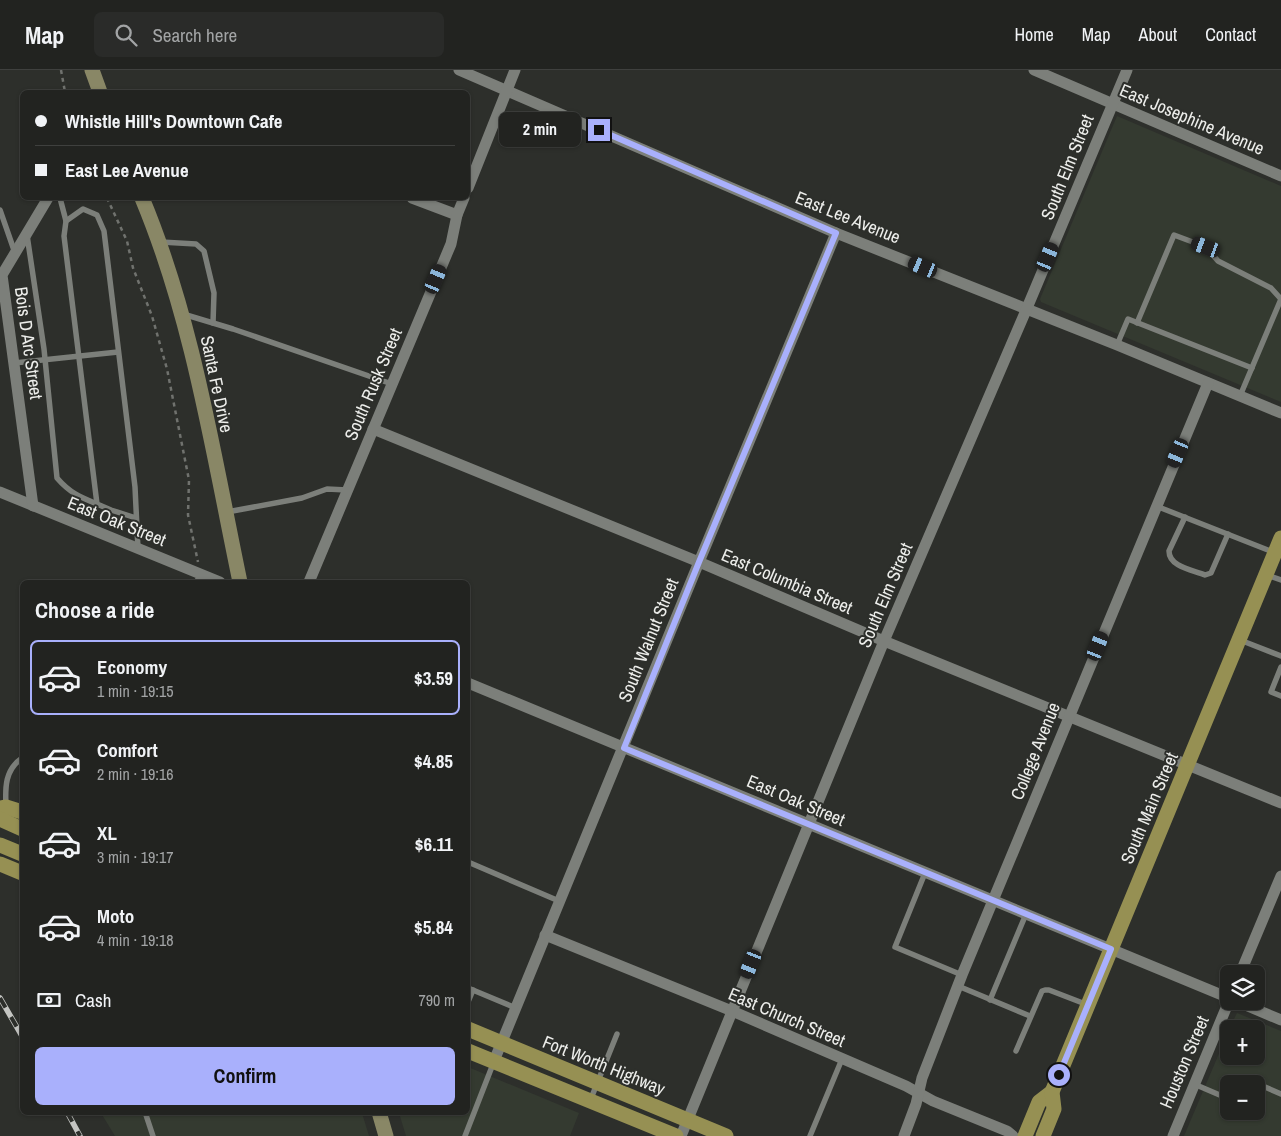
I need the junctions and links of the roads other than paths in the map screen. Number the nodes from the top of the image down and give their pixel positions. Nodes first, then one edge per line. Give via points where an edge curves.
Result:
1 (92, 70) edge
2 (459, 70) edge
3 (515, 70) edge
4 (1034, 70) edge
5 (1127, 70) edge
6 (99, 90) edge
7 (507, 90) junction
8 (1112, 104) junction
9 (1281, 176) edge
10 (470, 183) edge
11 (47, 200) edge
12 (61, 200) edge
13 (143, 200) edge
14 (418, 200) edge
15 (463, 200) edge
16 (0, 210) edge
17 (457, 214) junction
18 (66, 221) junction
19 (836, 233) junction
20 (27, 234) junction
21 (161, 242) junction
22 (15, 253) junction
23 (1, 275) edge
24 (1280, 298) edge
25 (1027, 308) junction
26 (182, 314) junction
27 (213, 323) junction
28 (1137, 323) junction
29 (1118, 345) junction
30 (118, 352) junction
31 (79, 356) junction
32 (45, 360) junction
33 (14, 363) junction
34 (1252, 368) junction
35 (1208, 383) junction
36 (392, 384) junction
37 (1240, 396) junction
38 (1281, 413) edge
39 (373, 429) junction
40 (347, 490) junction
41 (0, 492) edge
42 (97, 504) junction
43 (33, 506) junction
44 (1156, 506) junction
45 (225, 512) junction
46 (1184, 517) junction
47 (136, 518) junction
48 (1228, 534) junction
49 (1281, 538) edge
50 (138, 549) junction
51 (1275, 553) junction
52 (699, 562) junction
53 (1266, 574) junction
54 (199, 579) edge
55 (240, 580) edge
56 (310, 580) edge
57 (1281, 580) edge
58 (1240, 640) junction
59 (884, 641) junction
60 (1281, 656) edge
61 (1281, 667) edge
62 (470, 684) edge
63 (1281, 696) edge
64 (1069, 716) junction
65 (624, 748) junction
66 (20, 760) edge
67 (1188, 765) junction
68 (1281, 803) edge
69 (2, 811) edge
70 (20, 812) edge
71 (808, 824) junction
72 (20, 828) edge
73 (470, 863) edge
74 (0, 864) edge
75 (20, 872) edge
76 (925, 872) junction
77 (1281, 876) edge
78 (559, 900) junction
79 (993, 900) junction
80 (1026, 913) junction
81 (545, 935) junction
82 (1111, 949) junction
83 (1244, 965) edge
84 (960, 981) junction
85 (470, 989) edge
86 (1220, 996) edge
87 (990, 1000) junction
88 (1088, 1006) junction
89 (516, 1008) junction
90 (1225, 1010) edge
91 (1257, 1010) edge
92 (732, 1011) junction
93 (1030, 1016) junction
94 (1281, 1020) edge
95 (470, 1030) edge
96 (617, 1034) dead end
97 (501, 1043) junction
98 (1016, 1050) dead end
99 (470, 1051) edge
100 (842, 1059) junction
101 (494, 1061) junction
102 (597, 1083) junction
103 (1194, 1084) junction
104 (1265, 1087) edge
105 (919, 1092) junction
106 (1052, 1092) junction
107 (1281, 1094) edge
108 (1220, 1095) edge
109 (590, 1101) junction
110 (146, 1115) edge
111 (379, 1115) edge
112 (687, 1120) junction
113 (153, 1136) edge
114 (386, 1136) edge
115 (465, 1136) edge
116 (676, 1136) edge
117 (681, 1136) edge
118 (726, 1136) edge
119 (810, 1136) edge
120 (904, 1136) edge
121 (1013, 1136) edge
122 (1025, 1136) edge
123 (1043, 1136) edge
124 (1173, 1136) edge

1 - 6 street
2 - 7 street, East Lee Avenue
3 - 7 street
4 - 8 street, East Josephine Avenue
5 - 8 street, South Elm Street
7 - 10 street
7 - 19 street, East Lee Avenue
8 - 9 street, East Josephine Avenue
8 - 25 street, South Elm Street
11 - 20 street, Bois D Arc Street
12 - 18 lane
13 - 21 street, Santa Fe Drive
14 - 17 street
15 - 17 street, South Rusk Street
16 - 22 lane
17 - 36 street, South Rusk Street via 451,244
18 - 30 lane via 83,209 97,215 104,231
18 - 31 lane via 64,236
19 - 25 street, East Lee Avenue
19 - 52 street, South Walnut Street
20 - 22 street, Bois D Arc Street
20 - 32 lane
21 - 26 street, Santa Fe Drive
21 - 27 lane via 196,244 204,251 214,293
22 - 23 street, Bois D Arc Street
23 - 33 street, Bois D Arc Street
24 - 28 lane via 1271,288 1218,261 1206,247 1174,235
24 - 34 lane
25 - 29 street, East Lee Avenue
25 - 59 street, South Elm Street
26 - 27 lane
26 - 45 street, Santa Fe Drive
27 - 36 lane
28 - 29 lane via 1128,319
28 - 34 lane
29 - 35 street, East Lee Avenue
30 - 31 lane
30 - 47 lane
31 - 32 lane
31 - 42 lane
32 - 33 lane
32 - 42 lane via 57,478 66,488
33 - 43 street, Bois D Arc Street
34 - 37 lane
35 - 37 street, East Lee Avenue
35 - 44 street, College Avenue
36 - 39 street, South Rusk Street
37 - 38 street, East Lee Avenue
39 - 40 street, South Rusk Street
39 - 52 street, East Columbia Street
40 - 45 lane via 327,489 302,498
40 - 56 street, South Rusk Street
41 - 43 street, East Oak Street
42 - 47 lane
43 - 50 street, East Oak Street
44 - 46 lane
44 - 64 street, College Avenue
45 - 55 street, Santa Fe Drive
46 - 48 lane
46 - 48 lane via 1169,557 1173,562 1205,575 1211,573
47 - 50 lane
48 - 51 lane
49 - 51 main road, South Main Street
50 - 54 street, East Oak Street
51 - 53 main road, South Main Street
52 - 59 street, East Columbia Street
52 - 65 street, South Walnut Street
53 - 57 lane
53 - 58 main road, South Main Street
58 - 60 lane
58 - 67 main road, South Main Street
59 - 64 street, East Columbia Street
59 - 71 street, South Elm Street
61 - 63 lane via 1271,692
62 - 65 street, East Oak Street
64 - 67 street, East Columbia Street
64 - 79 street, College Avenue
65 - 71 street, East Oak Street
65 - 78 street, South Walnut Street
66 - 69 lane via 10,769
67 - 68 street, East Columbia Street
67 - 82 main road, South Main Street
69 - 70 main road
69 - 72 main road
71 - 76 street, East Oak Street
71 - 92 street, South Elm Street
73 - 78 lane
74 - 75 main road
76 - 79 street, East Oak Street
76 - 84 lane via 895,947
77 - 83 street
78 - 81 street, South Walnut Street
79 - 80 street, East Oak Street
79 - 84 street, College Avenue
80 - 82 street, East Oak Street
80 - 87 lane
81 - 89 street, South Walnut Street
81 - 92 street, East Church Street
82 - 86 street, East Oak Street
82 - 88 main road, South Main Street
84 - 87 lane
84 - 105 street, College Avenue
85 - 89 lane
87 - 93 lane
88 - 93 lane via 1045,990 1039,995
88 - 106 main road, South Main Street
89 - 97 street, South Walnut Street
90 - 103 street, Houston Street
91 - 94 street
92 - 100 street, East Church Street
92 - 112 street, South Elm Street
93 - 98 lane
95 - 97 main road, Fort Worth Highway
96 - 102 lane
97 - 101 street, South Walnut Street
97 - 102 main road, Fort Worth Highway
99 - 101 main road
100 - 105 street, East Church Street
100 - 119 lane
101 - 109 main road
101 - 115 lane
102 - 109 lane
102 - 112 main road, Fort Worth Highway
103 - 108 lane
103 - 124 street, Houston Street
104 - 107 lane
105 - 120 street, College Avenue
105 - 121 street, East Church Street
106 - 122 main road, South Main Street via 1039,1102
106 - 123 main road, South Main Street via 1054,1109
109 - 116 main road
110 - 113 lane
111 - 114 street
112 - 117 street, South Elm Street
112 - 118 main road, Fort Worth Highway

